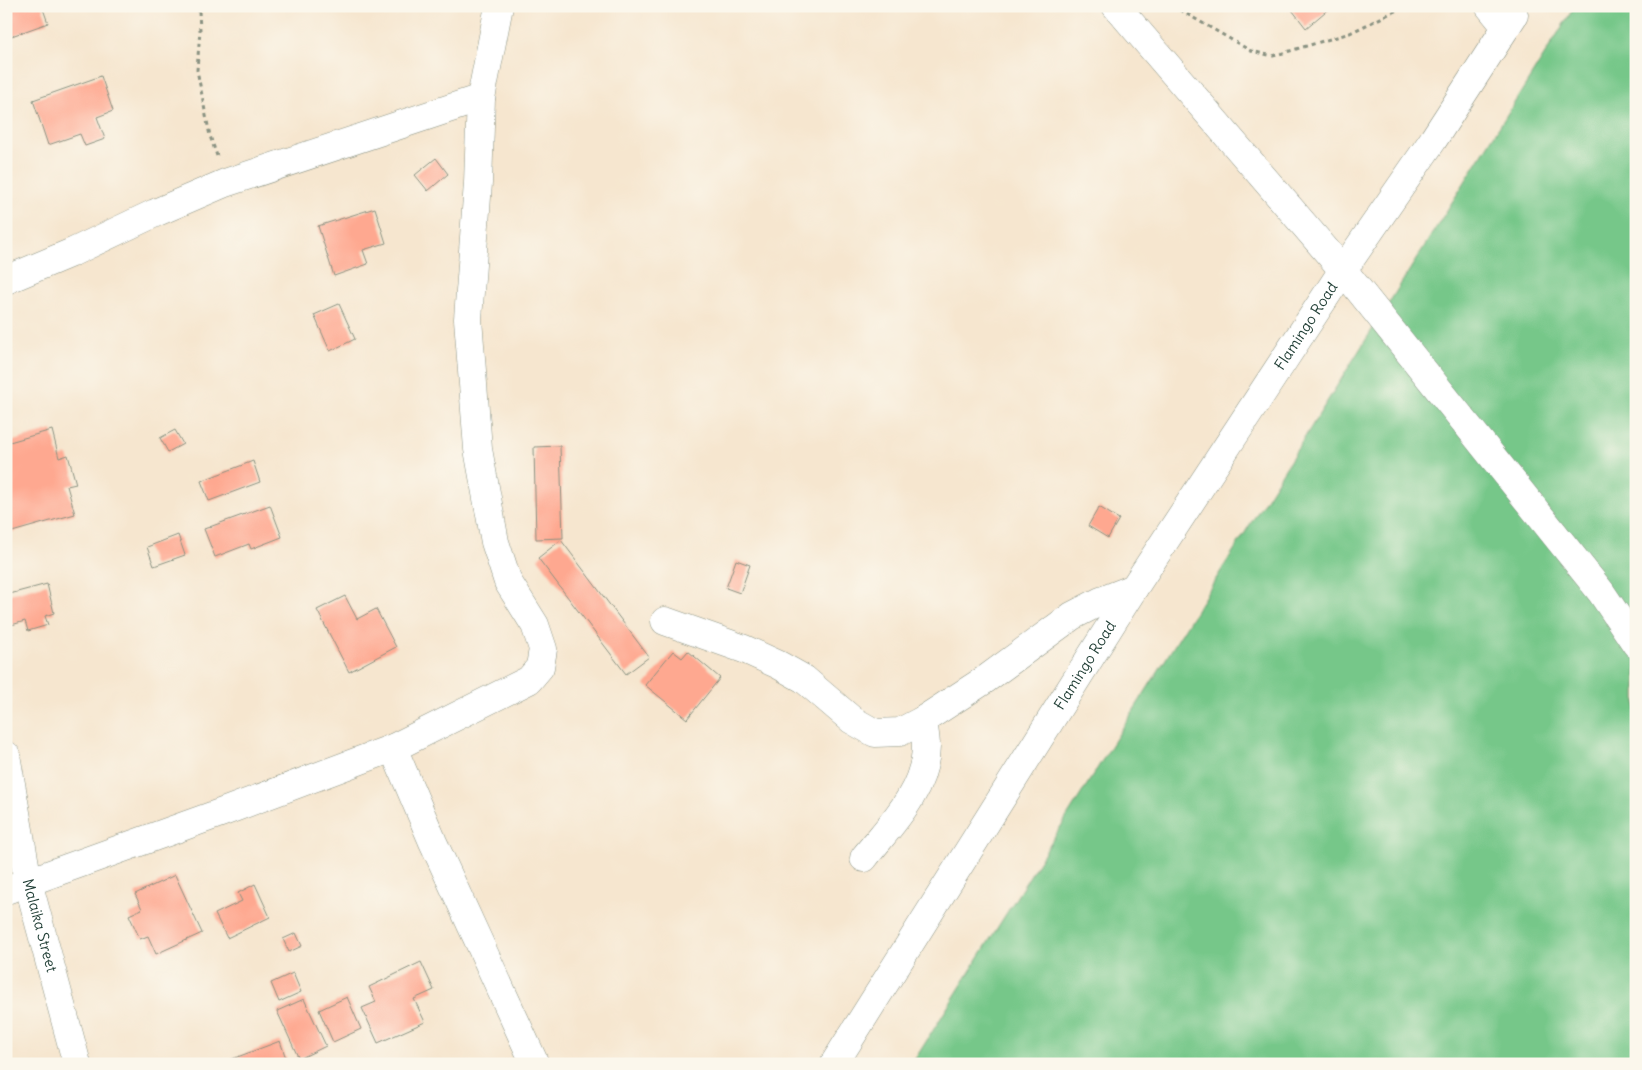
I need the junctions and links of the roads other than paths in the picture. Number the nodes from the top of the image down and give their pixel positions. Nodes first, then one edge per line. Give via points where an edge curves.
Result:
1 (500, 6) edge
2 (1116, 6) edge
3 (1503, 16) edge
4 (481, 98) junction
5 (1343, 270) junction
6 (6, 280) edge
7 (1134, 588) junction
8 (664, 621) dead end
9 (1636, 644) edge
10 (923, 720) junction
11 (392, 748) junction
12 (6, 755) edge
13 (864, 858) dead end
14 (17, 886) edge
15 (77, 1064) edge
16 (535, 1064) edge
17 (834, 1064) edge

1 - 4 street
2 - 5 street
3 - 5 street, Flamingo Road via 1433,140
4 - 6 street via 225,183
4 - 11 street via 468,319 478,449 495,542 508,582 535,625 543,650 540,668 529,680
5 - 7 street, Flamingo Road
5 - 9 street via 1601,592
7 - 10 street via 1072,616
7 - 17 street, Flamingo Road
8 - 10 street via 779,665 804,679 852,720 875,733 900,732
10 - 13 street via 926,748 912,797
11 - 14 street
11 - 16 street
12 - 14 street, Malaika Street
14 - 15 street, Malaika Street

